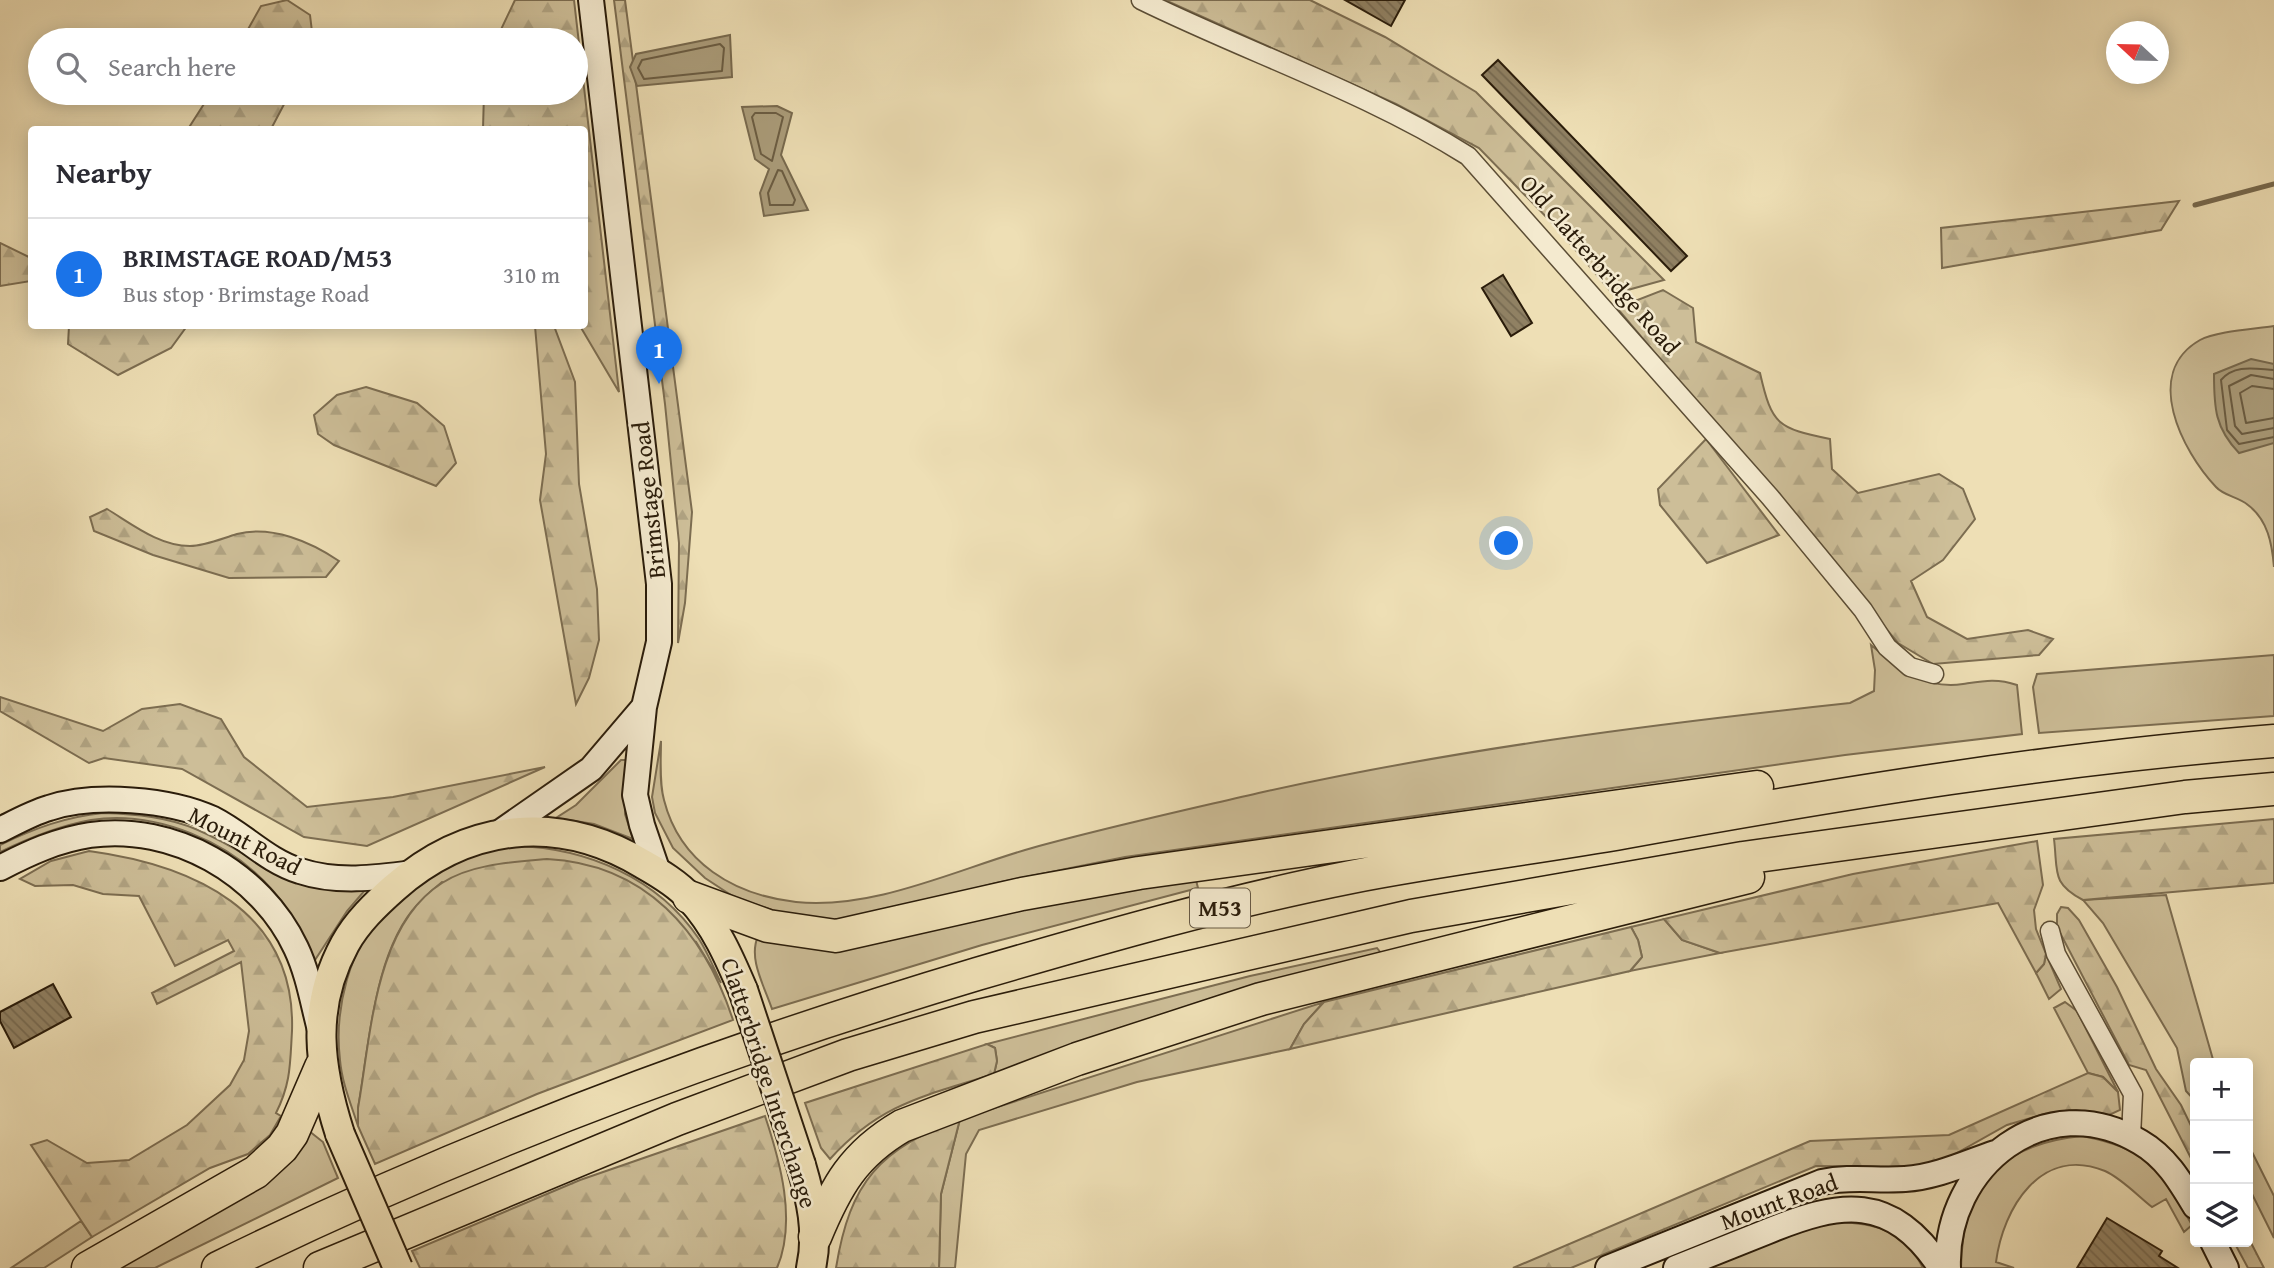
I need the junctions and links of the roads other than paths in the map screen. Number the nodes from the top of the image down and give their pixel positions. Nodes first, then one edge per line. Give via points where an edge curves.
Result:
1 (591, 0) edge
2 (1141, 0) edge
3 (1934, 674) dead end
4 (644, 707) junction
5 (2274, 741) edge
6 (2018, 769) junction
7 (2274, 789) edge
8 (0, 830) edge
9 (1934, 831) junction
10 (499, 833) junction
11 (0, 868) edge
12 (658, 872) junction
13 (412, 873) junction
14 (689, 897) junction
15 (2050, 931) dead end
16 (321, 1034) junction
17 (321, 1067) junction
18 (2131, 1137) junction
19 (1995, 1153) junction
20 (2190, 1198) edge
21 (2215, 1247) edge
22 (814, 1257) edge
23 (88, 1268) edge
24 (218, 1268) edge
25 (320, 1268) edge
26 (398, 1268) edge
27 (1608, 1268) edge
28 (1676, 1268) edge
29 (1941, 1268) edge
30 (1948, 1268) edge
31 (2225, 1268) edge

1 - 4 main road, Brimstage Road via 659,584 659,642
2 - 3 street, Old Clatterbridge Road via 1433,134 1468,156 1770,497 1888,647 1910,667
4 - 10 main road, Brimstage Road via 591,769
4 - 12 main road, Brimstage Road via 635,795
5 - 6 highway, M53
6 - 14 highway via 1774,785 1167,869 1022,894 836,936 768,926
6 - 24 highway, M53 via 1752,808 1350,877 1111,934 906,995 696,1065 506,1138 302,1226
7 - 9 highway, M53
8 - 13 main road, Mount Road via 50,807 124,800 180,808 212,819 285,865 311,874 348,878
9 - 22 highway via 1261,999 1077,1059 883,1137 851,1166
9 - 25 highway, M53 via 1743,858 1411,916 974,1017 848,1055 677,1119
10 - 12 main road, Clatterbridge Interchange via 576,836 606,844
10 - 13 main road, Clatterbridge Interchange via 446,851
11 - 16 main road, Mount Road via 39,849 91,835 158,839 199,853 250,886 281,922 297,950
12 - 14 main road, Clatterbridge Interchange
13 - 16 main road, Clatterbridge Interchange via 373,907 345,944 332,976
14 - 22 main road, Clatterbridge Interchange, bridge via 713,927 743,990 812,1206
15 - 18 street via 2056,954 2133,1094
16 - 17 main road, Clatterbridge Interchange
17 - 23 highway via 292,1134 256,1172
17 - 26 main road, Clatterbridge Interchange, bridge via 341,1134
18 - 19 main road via 2095,1125 2061,1124 2026,1133
18 - 20 main road via 2171,1167
19 - 27 main road, Mount Road via 1906,1179 1849,1177 1822,1182
19 - 30 main road via 1967,1187 1955,1215
21 - 31 main road
28 - 29 main road, Mount Road via 1807,1215 1865,1208 1906,1226 1924,1242

